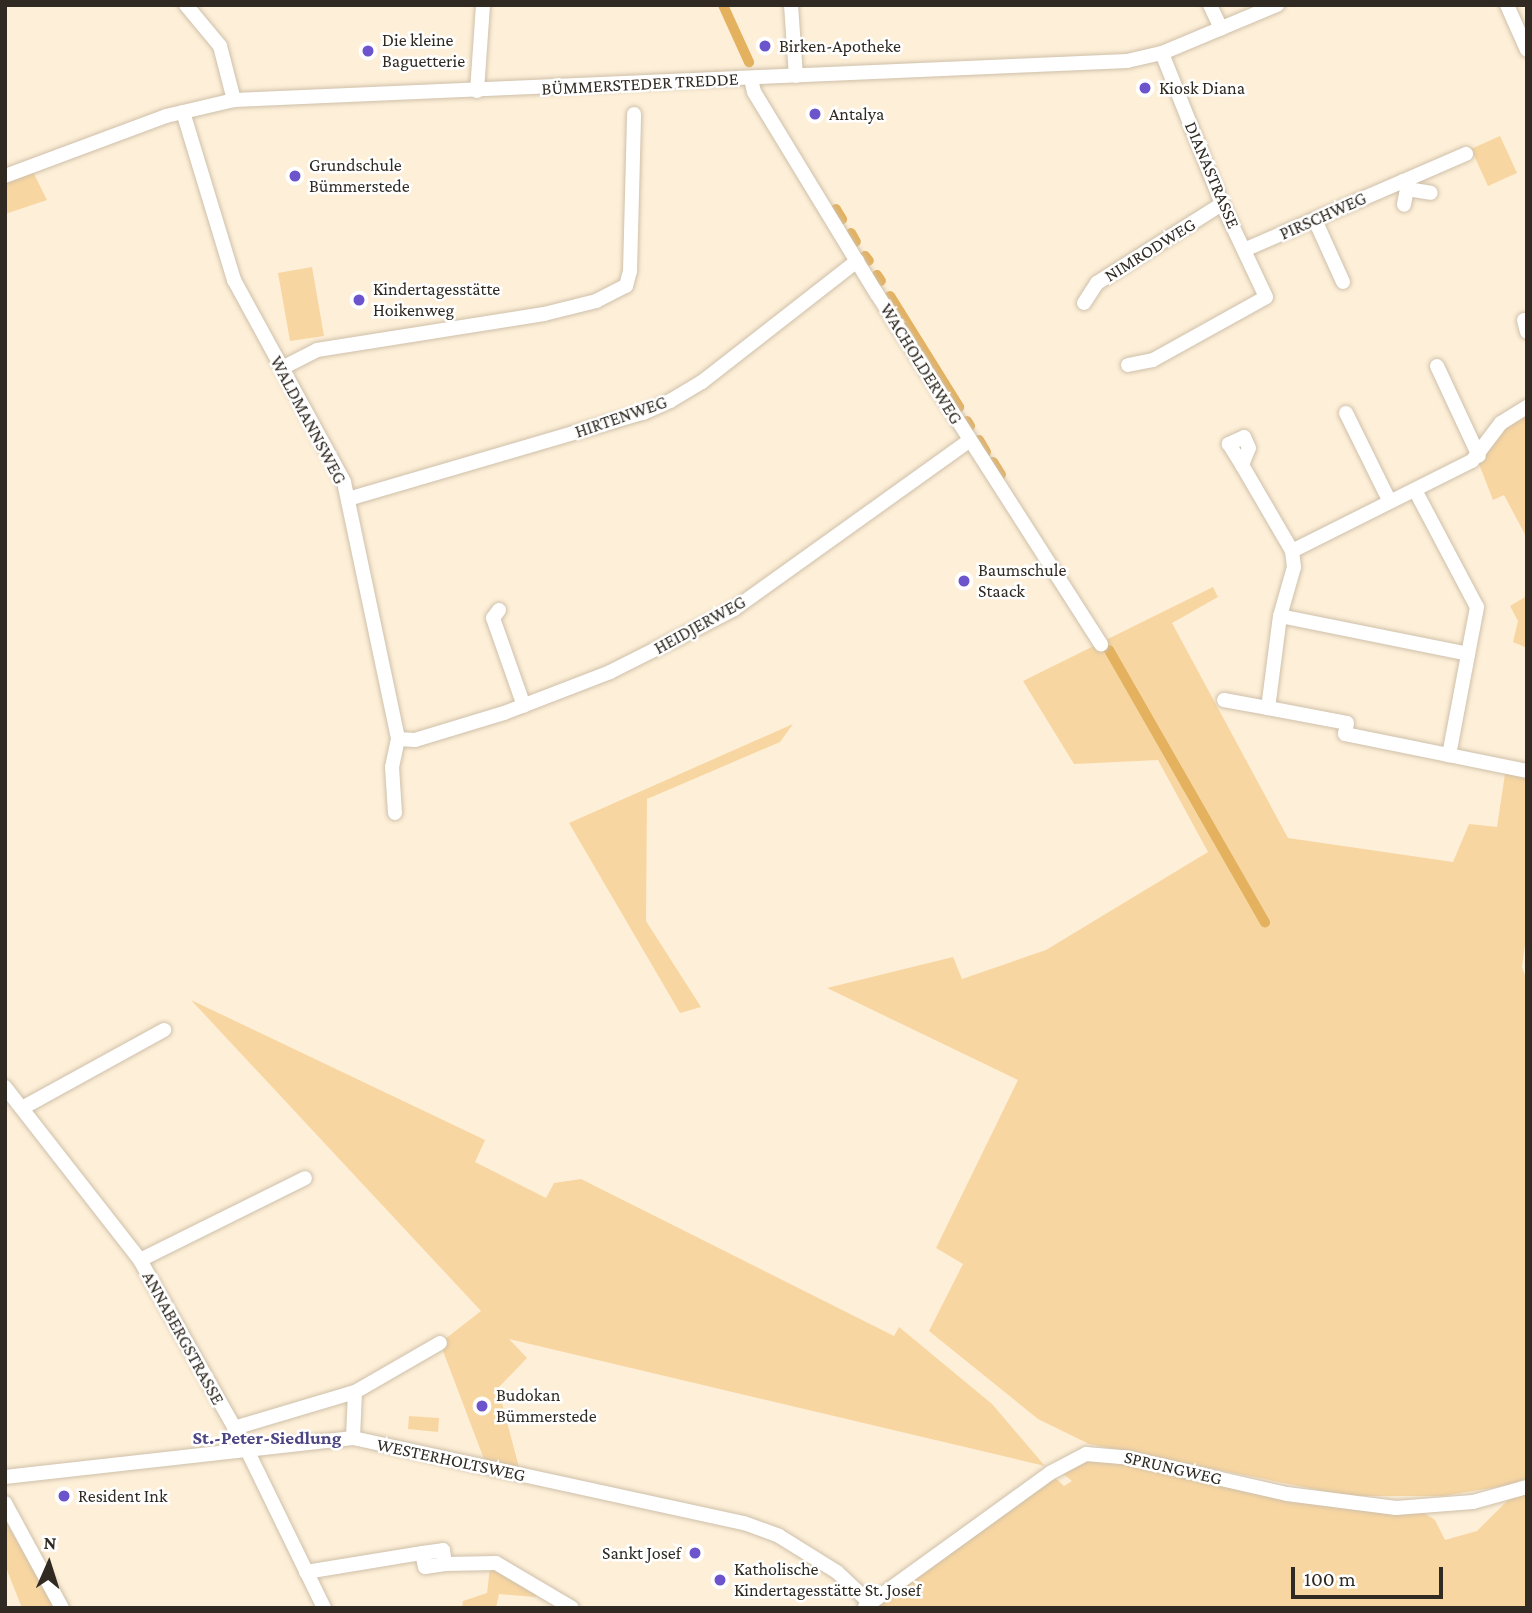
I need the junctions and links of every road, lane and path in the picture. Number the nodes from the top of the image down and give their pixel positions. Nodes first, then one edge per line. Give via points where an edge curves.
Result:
1 (186, 5) edge
2 (483, 5) edge
3 (791, 5) edge
4 (1210, 5) edge
5 (1277, 5) edge
6 (1507, 5) edge
7 (1221, 29) junction
8 (1527, 50) edge
9 (1162, 52) junction
10 (796, 76) junction
11 (751, 79) junction
12 (477, 91) junction
13 (234, 100) junction
14 (183, 111) junction
15 (634, 114) dead end
16 (1466, 154) dead end
17 (5, 176) edge
18 (1405, 185) junction
19 (1431, 193) dead end
20 (1222, 204) junction
21 (1404, 205) dead end
22 (1315, 220) junction
23 (1244, 250) junction
24 (858, 261) junction
25 (1343, 282) dead end
26 (1084, 303) dead end
27 (1128, 365) dead end
28 (1437, 366) dead end
29 (282, 369) junction
30 (1527, 407) edge
31 (1346, 413) dead end
32 (969, 441) junction
33 (1479, 456) junction
34 (1241, 465) dead end
35 (1415, 490) junction
36 (348, 499) junction
37 (1390, 500) junction
38 (1292, 551) junction
39 (499, 610) dead end
40 (1280, 616) junction
41 (1101, 644) dead end
42 (1468, 654) junction
43 (1224, 700) dead end
44 (524, 706) junction
45 (1268, 708) junction
46 (398, 739) junction
47 (1449, 755) junction
48 (1527, 771) edge
49 (395, 813) dead end
50 (164, 1030) dead end
51 (5, 1087) edge
52 (24, 1107) junction
53 (305, 1178) dead end
54 (140, 1260) junction
55 (440, 1343) dead end
56 (355, 1392) junction
57 (234, 1429) junction
58 (353, 1438) junction
59 (248, 1452) junction
60 (5, 1477) edge
61 (1527, 1487) edge
62 (5, 1503) edge
63 (306, 1572) junction
64 (867, 1606) edge
65 (62, 1608) edge
66 (324, 1608) edge
67 (572, 1608) edge

1 - 13 street via 220,46
2 - 12 street
3 - 10 street
4 - 7 street
5 - 7 street, BÜMMERSTEDER TREDDE
6 - 8 street
7 - 9 street, BÜMMERSTEDER TREDDE
9 - 10 street, BÜMMERSTEDER TREDDE via 1127,61
9 - 20 street, DIANASTRASSE
10 - 11 street, BÜMMERSTEDER TREDDE
11 - 12 street, BÜMMERSTEDER TREDDE
11 - 24 street, WACHOLDERWEG via 754,92
12 - 13 street, BÜMMERSTEDER TREDDE
13 - 14 street, BÜMMERSTEDER TREDDE
14 - 17 street, BÜMMERSTEDER TREDDE
14 - 29 street, WALDMANNSWEG via 225,256
15 - 29 street via 626,286 596,301 544,314 317,350
16 - 18 street, PIRSCHWEG
18 - 19 street
18 - 21 street
18 - 22 street, PIRSCHWEG
20 - 23 street, DIANASTRASSE
20 - 26 street, NIMRODWEG via 1097,283
22 - 23 street, PIRSCHWEG
22 - 25 street
23 - 27 street, DIANASTRASSE via 1266,296 1153,360
24 - 32 street, WACHOLDERWEG
24 - 36 street, HIRTENWEG via 702,382 670,401 643,413
28 - 33 street
29 - 36 street, WALDMANNSWEG via 336,465
30 - 33 street via 1501,423
31 - 37 street
32 - 41 street, WACHOLDERWEG
32 - 44 street, HEIDJERWEG via 734,609 610,672
33 - 35 street
34 - 38 street
35 - 37 street
35 - 42 street via 1477,607
36 - 46 street, WALDMANNSWEG via 363,592
37 - 38 street
38 - 40 street via 1294,567
39 - 44 street via 493,618
40 - 42 street
40 - 45 street
42 - 47 street
43 - 45 street
44 - 46 street, HEIDJERWEG via 415,740
45 - 47 street via 1347,723 1345,734
46 - 49 street via 392,767
47 - 48 street
50 - 52 street
51 - 52 street, ANNABERGSTRASSE
52 - 54 street, ANNABERGSTRASSE
53 - 54 street, ANNABERGSTRASSE
54 - 57 street, ANNABERGSTRASSE
55 - 56 street
56 - 57 street
56 - 58 street
57 - 59 street, ANNABERGSTRASSE
58 - 59 street, WESTERHOLTSWEG
58 - 64 street, WESTERHOLTSWEG via 744,1523 779,1536 837,1572
59 - 60 street, WESTERHOLTSWEG
59 - 63 street, ANNABERGSTRASSE
61 - 64 street, SPRUNGWEG via 1444,1506 1345,1504 1124,1457 1086,1454 1051,1473
62 - 65 street
63 - 66 street, ANNABERGSTRASSE
63 - 67 street via 443,1550 445,1564 496,1563

